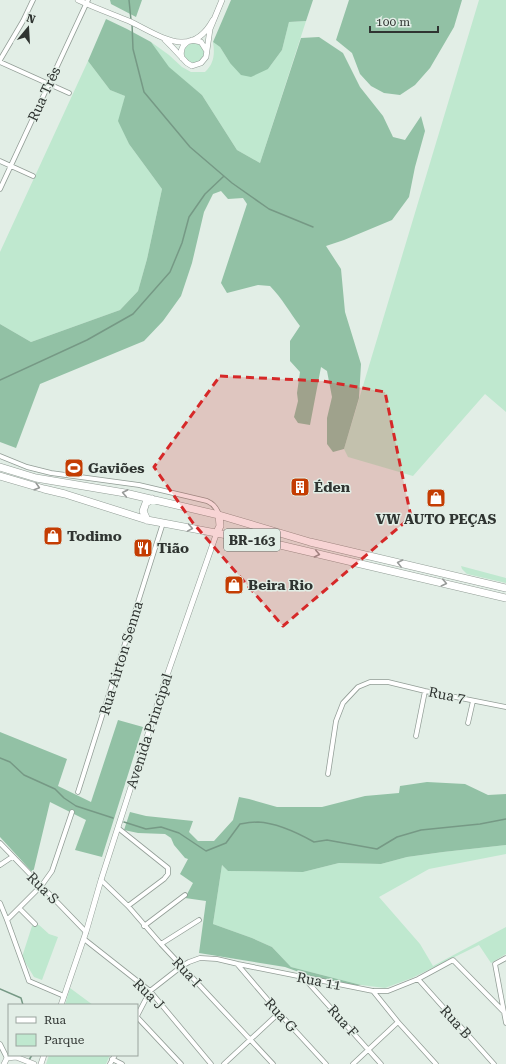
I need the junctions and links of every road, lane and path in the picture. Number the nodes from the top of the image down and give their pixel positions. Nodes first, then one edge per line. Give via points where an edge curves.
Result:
1 (33, 0) edge
2 (78, 0) edge
3 (222, 0) edge
4 (87, 2) edge
5 (214, 20) junction
6 (159, 36) junction
7 (191, 41) junction
8 (206, 51) junction
9 (0, 61) edge
10 (185, 62) junction
11 (48, 84) junction
12 (69, 93) dead end
13 (0, 161) edge
14 (10, 166) junction
15 (33, 176) dead end
16 (0, 189) edge
17 (0, 456) edge
18 (0, 468) edge
19 (0, 476) edge
20 (97, 479) junction
21 (96, 488) junction
22 (152, 499) junction
23 (219, 515) junction
24 (147, 520) junction
25 (163, 523) junction
26 (217, 532) junction
27 (506, 588) edge
28 (506, 598) edge
29 (425, 692) junction
30 (473, 701) junction
31 (506, 707) edge
32 (468, 723) dead end
33 (416, 736) dead end
34 (328, 774) dead end
35 (78, 792) dead end
36 (72, 812) dead end
37 (118, 828) junction
38 (0, 843) edge
39 (12, 857) junction
40 (0, 865) edge
41 (101, 880) junction
42 (42, 885) junction
43 (185, 895) dead end
44 (0, 903) edge
45 (128, 906) junction
46 (20, 909) junction
47 (7, 920) junction
48 (199, 920) dead end
49 (35, 924) dead end
50 (144, 926) junction
51 (86, 932) junction
52 (84, 939) junction
53 (161, 944) junction
54 (506, 958) edge
55 (238, 964) junction
56 (182, 966) junction
57 (304, 978) junction
58 (418, 979) junction
59 (150, 991) junction
60 (373, 991) junction
61 (64, 996) junction
62 (61, 1004) edge
63 (505, 1012) edge
64 (279, 1013) junction
65 (138, 1014) edge
66 (138, 1017) edge
67 (398, 1022) junction
68 (506, 1023) edge
69 (251, 1040) junction
70 (0, 1044) edge
71 (368, 1050) junction
72 (114, 1057) edge
73 (7, 1058) junction
74 (4, 1064) edge
75 (34, 1064) edge
76 (110, 1064) edge
77 (122, 1064) edge
78 (181, 1064) edge
79 (211, 1064) edge
80 (224, 1064) edge
81 (273, 1064) edge
82 (326, 1064) edge
83 (353, 1064) edge
84 (381, 1064) edge
85 (436, 1064) edge
86 (494, 1064) edge

1 - 9 street
2 - 4 street
3 - 5 street
4 - 6 street
4 - 11 street, Rua Três
5 - 7 street via 204,34
5 - 8 street
6 - 7 street via 174,42
6 - 10 street
7 - 8 street via 200,42
7 - 10 street via 181,50
8 - 10 street via 204,61 199,65 192,66
9 - 11 street
11 - 12 street
11 - 14 street, Rua Três
13 - 14 street
14 - 15 street
14 - 16 street, Rua Três
17 - 20 street via 27,467 52,473
18 - 21 highway, BR-163 via 36,478
19 -> 24 highway, BR-163
20 - 21 street
20 - 23 street via 139,485 207,501 213,504
22 -> 21 highway, BR-163
22 - 23 highway, BR-163
22 - 24 highway via 146,503 143,511
23 - 26 highway via 220,526
27 -> 23 highway, BR-163 via 310,542
24 - 25 highway, BR-163
25 -> 26 highway, BR-163
25 - 35 street, Rua Airton Senna
26 -> 28 highway, BR-163
26 - 37 street, Avenida Principal via 165,681
29 - 30 street, Rua 7
29 - 33 street
29 - 34 street, Rua 7 via 388,682 370,682 358,687 343,703 336,721
30 - 31 street, Rua 7
30 - 32 street
36 - 42 street via 52,872
37 - 41 street, Avenida Principal
37 - 45 street via 168,868 168,874 164,879
38 - 39 street, Rua S
39 - 40 street
39 - 42 street, Rua S
41 - 45 street, Rua I
41 - 51 street, Avenida Principal
42 - 46 street
42 - 51 street, Rua S
43 - 50 street
44 - 47 street
45 - 50 street, Rua I
46 - 47 street
46 - 49 street
47 - 61 street via 29,981
48 - 53 street
50 - 53 street, Rua I
51 - 52 street
52 - 59 street, Rua J
52 - 61 street
53 - 56 street, Rua I
54 - 63 street via 495,964
55 - 56 street, Rua 11 via 200,958
55 - 57 street, Rua 11
55 - 64 street, Rua G
56 - 59 street, Rua 11
56 - 69 street, Rua I
57 - 60 street, Rua 11
57 - 71 street, Rua F
58 - 60 street, Rua 11 via 388,991
58 - 63 street, Rua 11 via 453,960
58 - 86 street, Rua B
59 - 65 street
59 - 79 street, Rua J
60 - 67 street
61 - 62 street
63 - 68 street
64 - 69 street
64 - 82 street, Rua G
66 - 78 street
67 - 71 street
67 - 85 street
69 - 80 street
69 - 81 street, Rua I
70 - 73 street
71 - 83 street
71 - 84 street, Rua F
72 - 76 street
72 - 77 street
73 - 74 street
73 - 75 street via 16,1057

